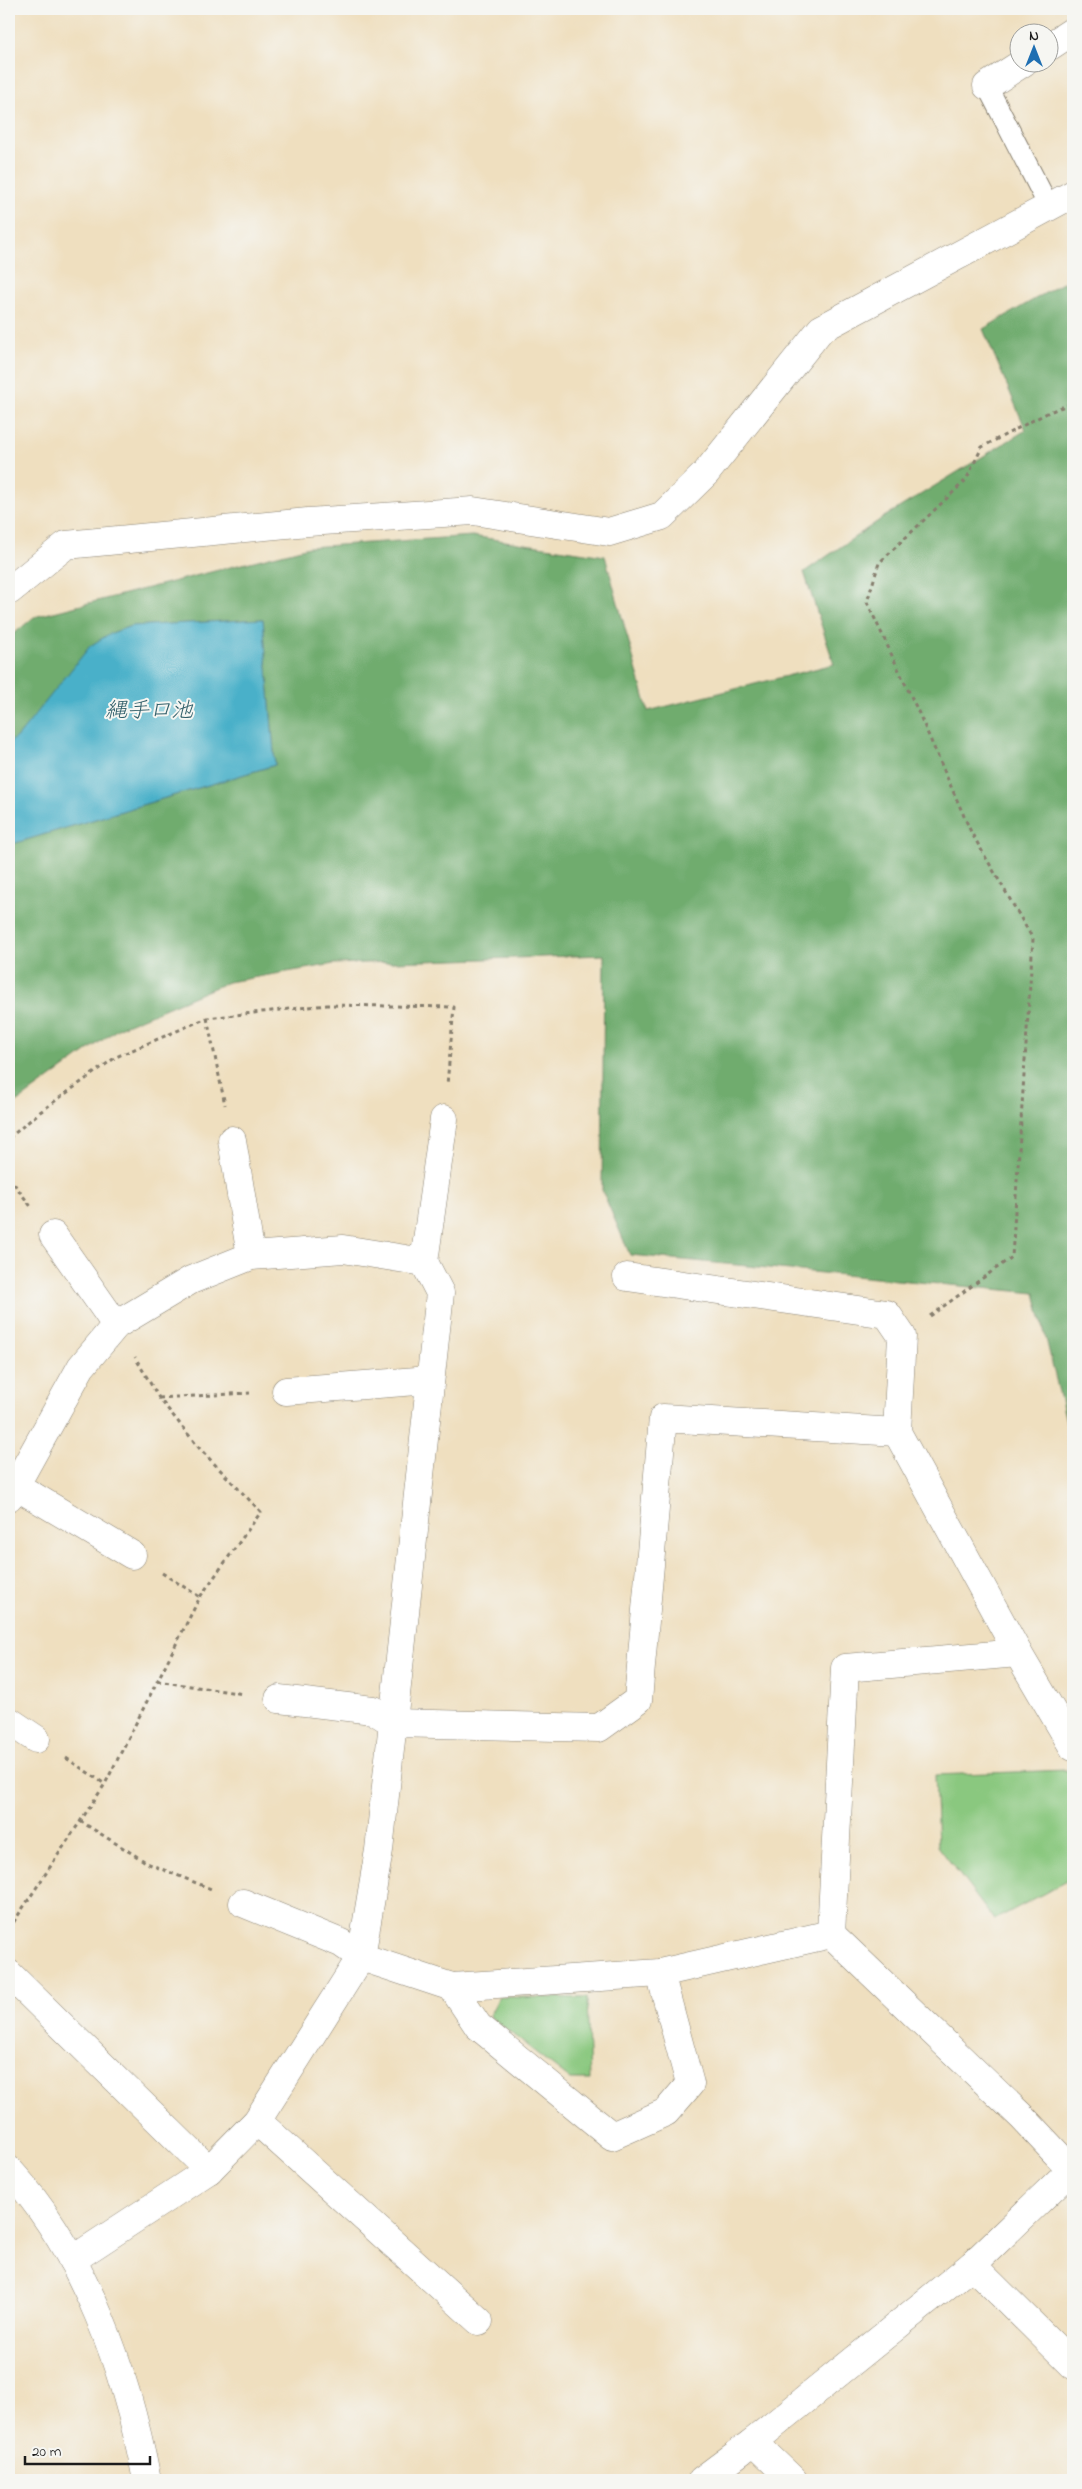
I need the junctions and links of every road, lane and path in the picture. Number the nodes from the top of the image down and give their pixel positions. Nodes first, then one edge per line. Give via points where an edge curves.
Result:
1 (1073, 30) edge
2 (1060, 39) edge
3 (1010, 71) edge
4 (987, 86) joint
5 (1073, 194) edge
6 (1049, 207) junction
7 (1073, 403) edge
8 (9, 591) edge
9 (207, 1018) junction
10 (444, 1119) joint
11 (9, 1138) edge
12 (232, 1140) joint
13 (53, 1235) dead end
14 (251, 1256) junction
15 (424, 1262) junction
16 (627, 1277) dead end
17 (116, 1325) junction
18 (902, 1336) junction
19 (430, 1380) junction
20 (286, 1391) joint
21 (158, 1398) junction
22 (897, 1432) junction
23 (15, 1475) edge
24 (132, 1555) joint
25 (200, 1597) junction
26 (1018, 1653) junction
27 (157, 1681) junction
28 (279, 1699) joint
29 (9, 1721) edge
30 (394, 1723) junction
31 (36, 1739) joint
32 (1073, 1747) edge
33 (105, 1784) junction
34 (80, 1821) junction
35 (244, 1903) joint
36 (9, 1929) edge
37 (831, 1934) junction
38 (361, 1957) junction
39 (660, 1973) junction
40 (9, 1974) edge
41 (452, 1987) junction
42 (257, 2121) junction
43 (1072, 2168) edge
44 (9, 2170) edge
45 (209, 2170) junction
46 (72, 2260) junction
47 (972, 2265) junction
48 (479, 2322) dead end
49 (1073, 2365) edge
50 (753, 2442) junction
51 (147, 2480) edge
52 (702, 2480) edge
53 (793, 2480) edge

1 - 2 street
3 - 4 street
4 - 6 lane
5 - 6 street
6 - 8 street via 821,328 706,473 662,516 609,532 473,511 308,522 66,545
7 - 18 path via 982,447 966,480 879,563 866,602 971,832 1033,940 1012,1257
9 - 10 path via 327,1005 454,1007
9 - 11 path via 116,1057
9 - 12 path
10 - 15 street
12 - 14 street
13 - 17 street
14 - 15 street via 343,1249
14 - 17 street via 192,1280
15 - 19 street via 440,1294
16 - 18 street via 887,1314
17 - 21 path
17 - 23 street via 81,1367
18 - 22 street
19 - 20 street
19 - 30 street
20 - 21 path
21 - 25 path via 200,1449 261,1512
22 - 26 street
22 - 30 street via 663,1418 638,1700 599,1728
23 - 24 street
24 - 25 path
25 - 27 path
26 - 32 street
26 - 37 street via 844,1668
27 - 28 path
27 - 33 path
28 - 30 street via 373,1710
29 - 31 street
30 - 38 street via 379,1850
31 - 33 path
33 - 34 path
34 - 35 path via 149,1864
34 - 36 path
35 - 38 street via 341,1943
37 - 39 street
37 - 43 street
38 - 41 street
38 - 42 street
39 - 41 street
39 - 41 street via 690,2084 666,2112 612,2136 478,2026
40 - 45 street
42 - 45 street
42 - 48 street
43 - 47 street
44 - 46 street via 27,2189
45 - 46 street
46 - 51 street via 111,2344 135,2421
47 - 49 street
47 - 50 street
50 - 52 street
50 - 53 street

